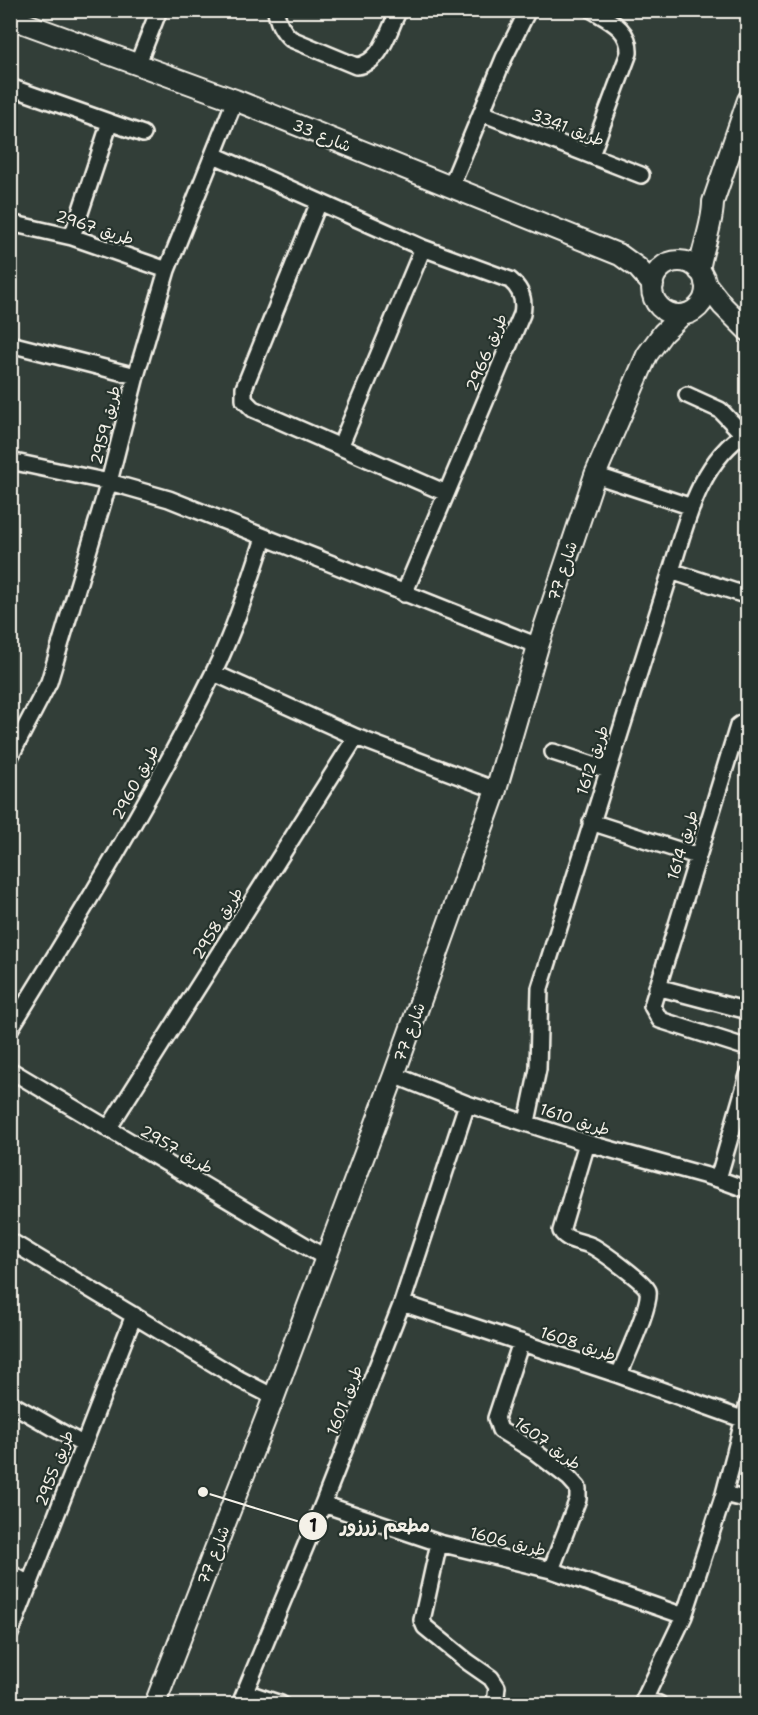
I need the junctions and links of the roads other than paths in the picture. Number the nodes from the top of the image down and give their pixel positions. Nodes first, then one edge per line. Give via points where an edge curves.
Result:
1 (159, 10) edge
2 (276, 10) edge
3 (399, 10) edge
4 (528, 10) edge
5 (592, 10) edge
6 (10, 18) edge
7 (138, 63) junction
8 (10, 87) edge
9 (235, 100) junction
10 (747, 100) edge
11 (482, 113) junction
12 (110, 122) junction
13 (143, 134) dead end
14 (214, 155) junction
15 (591, 155) junction
16 (641, 175) dead end
17 (451, 186) junction
18 (319, 202) junction
19 (713, 202) junction
20 (10, 223) edge
21 (72, 237) junction
22 (423, 248) junction
23 (629, 261) junction
24 (672, 264) junction
25 (167, 270) junction
26 (702, 277) junction
27 (654, 293) junction
28 (688, 313) junction
29 (745, 328) edge
30 (10, 344) edge
31 (647, 355) junction
32 (136, 376) junction
33 (687, 395) dead end
34 (745, 432) edge
35 (340, 447) junction
36 (10, 460) edge
37 (595, 475) junction
38 (109, 482) junction
39 (446, 492) junction
40 (692, 507) junction
41 (264, 538) junction
42 (671, 571) junction
43 (404, 594) junction
44 (747, 596) edge
45 (538, 646) junction
46 (214, 673) junction
47 (747, 719) edge
48 (356, 737) junction
49 (553, 752) dead end
50 (10, 757) edge
51 (608, 770) junction
52 (496, 790) junction
53 (591, 822) junction
54 (697, 856) junction
55 (657, 987) junction
56 (747, 1011) edge
57 (10, 1029) edge
58 (747, 1048) edge
59 (10, 1070) edge
60 (394, 1075) junction
61 (747, 1075) edge
62 (467, 1104) junction
63 (527, 1122) junction
64 (108, 1129) junction
65 (587, 1143) junction
66 (718, 1179) junction
67 (747, 1190) edge
68 (10, 1241) edge
69 (326, 1258) junction
70 (402, 1303) junction
71 (134, 1315) junction
72 (521, 1342) junction
73 (619, 1375) junction
74 (274, 1397) junction
75 (10, 1403) edge
76 (747, 1403) edge
77 (742, 1419) junction
78 (82, 1444) junction
79 (724, 1494) junction
80 (747, 1500) edge
81 (323, 1504) junction
82 (439, 1543) junction
83 (551, 1570) junction
84 (10, 1573) edge
85 (30, 1585) junction
86 (684, 1616) junction
87 (10, 1634) edge
88 (243, 1698) edge
89 (643, 1702) edge
90 (155, 1704) edge
91 (280, 1704) edge
92 (495, 1704) edge
93 (659, 1704) edge

1 - 7 street
2 - 3 street via 278,23 291,39 356,66 364,66 376,56
4 - 11 street
5 - 15 street via 625,34 629,53
6 - 7 street, شارع 33
7 - 9 street, شارع 33
8 - 12 street
9 - 14 street, طريق 2959
9 - 17 street, شارع 33
10 - 19 street
11 - 15 street, طريق 3341
11 - 17 street
12 - 13 street
12 - 21 street
14 - 18 street, طريق 2966
14 - 25 street, طريق 2959
15 - 16 street, طريق 3341
17 - 23 street, شارع 33
18 - 22 street, طريق 2966
18 - 35 street via 243,394 253,409
19 - 24 street via 690,248
19 - 26 street via 702,248
20 - 21 street, طريق 2967
21 - 25 street, طريق 2967
22 - 35 street
22 - 39 street, طريق 2966 via 510,280 524,301 522,314
23 - 24 street, شارع 33
23 - 27 street, شارع 33
24 - 26 street via 687,263
24 - 27 street via 654,278
25 - 32 street, طريق 2959
26 - 28 street via 705,296
26 - 29 street
27 - 28 street via 669,313
27 - 31 street, شارع 77
28 - 29 street via 714,315
28 - 31 street, شارع 77 via 663,333
30 - 32 street
31 - 37 street, شارع 77
32 - 38 street, طريق 2959
33 - 34 street via 720,410
34 - 40 street, طريق 1612 via 705,475
35 - 39 street
36 - 38 street
37 - 40 street
37 - 45 street, شارع 77
38 - 41 street via 200,510
38 - 50 street, طريق 2959 via 49,682
39 - 43 street, طريق 2966
40 - 42 street, طريق 1612
41 - 43 street
41 - 46 street, طريق 2960
42 - 44 street
42 - 51 street, طريق 1612
43 - 45 street
45 - 52 street, شارع 77
46 - 48 street
46 - 57 street, طريق 2960 via 112,863
47 - 54 street, طريق 1614 via 738,726
48 - 52 street
48 - 64 street, طريق 2958
49 - 51 street
51 - 53 street, طريق 1612
52 - 60 street, شارع 77
53 - 54 street
53 - 63 street, طريق 1612 via 540,988 538,1069
54 - 55 street, طريق 1614
55 - 56 street
55 - 58 street, طريق 1614 via 652,1006 660,1020
59 - 64 street, طريق 2957
60 - 62 street, طريق 1610
60 - 69 street, شارع 77
61 - 66 street
62 - 63 street, طريق 1610
62 - 70 street, طريق 1601
63 - 65 street, طريق 1610
64 - 69 street, طريق 2957
65 - 66 street, طريق 1610
65 - 73 street via 561,1231 565,1237 592,1246 648,1290 648,1303
66 - 67 street, طريق 1610
68 - 71 street
69 - 74 street, شارع 77
70 - 72 street, طريق 1608
70 - 81 street, طريق 1601
71 - 74 street
71 - 78 street, طريق 2955
72 - 73 street, طريق 1608
72 - 83 street, طريق 1607 via 496,1418 500,1430 534,1451 578,1488 578,1499
73 - 77 street, طريق 1608
74 - 90 street, شارع 77
75 - 78 street
76 - 77 street
77 - 79 street
78 - 85 street, طريق 2955
79 - 80 street
79 - 86 street
81 - 82 street, طريق 1606
81 - 88 street, طريق 1601
82 - 83 street, طريق 1606
82 - 92 street via 422,1620 425,1627 491,1678 497,1687
83 - 86 street, طريق 1606
84 - 85 street
85 - 87 street, طريق 2955
86 - 89 street
88 - 91 street
89 - 93 street

